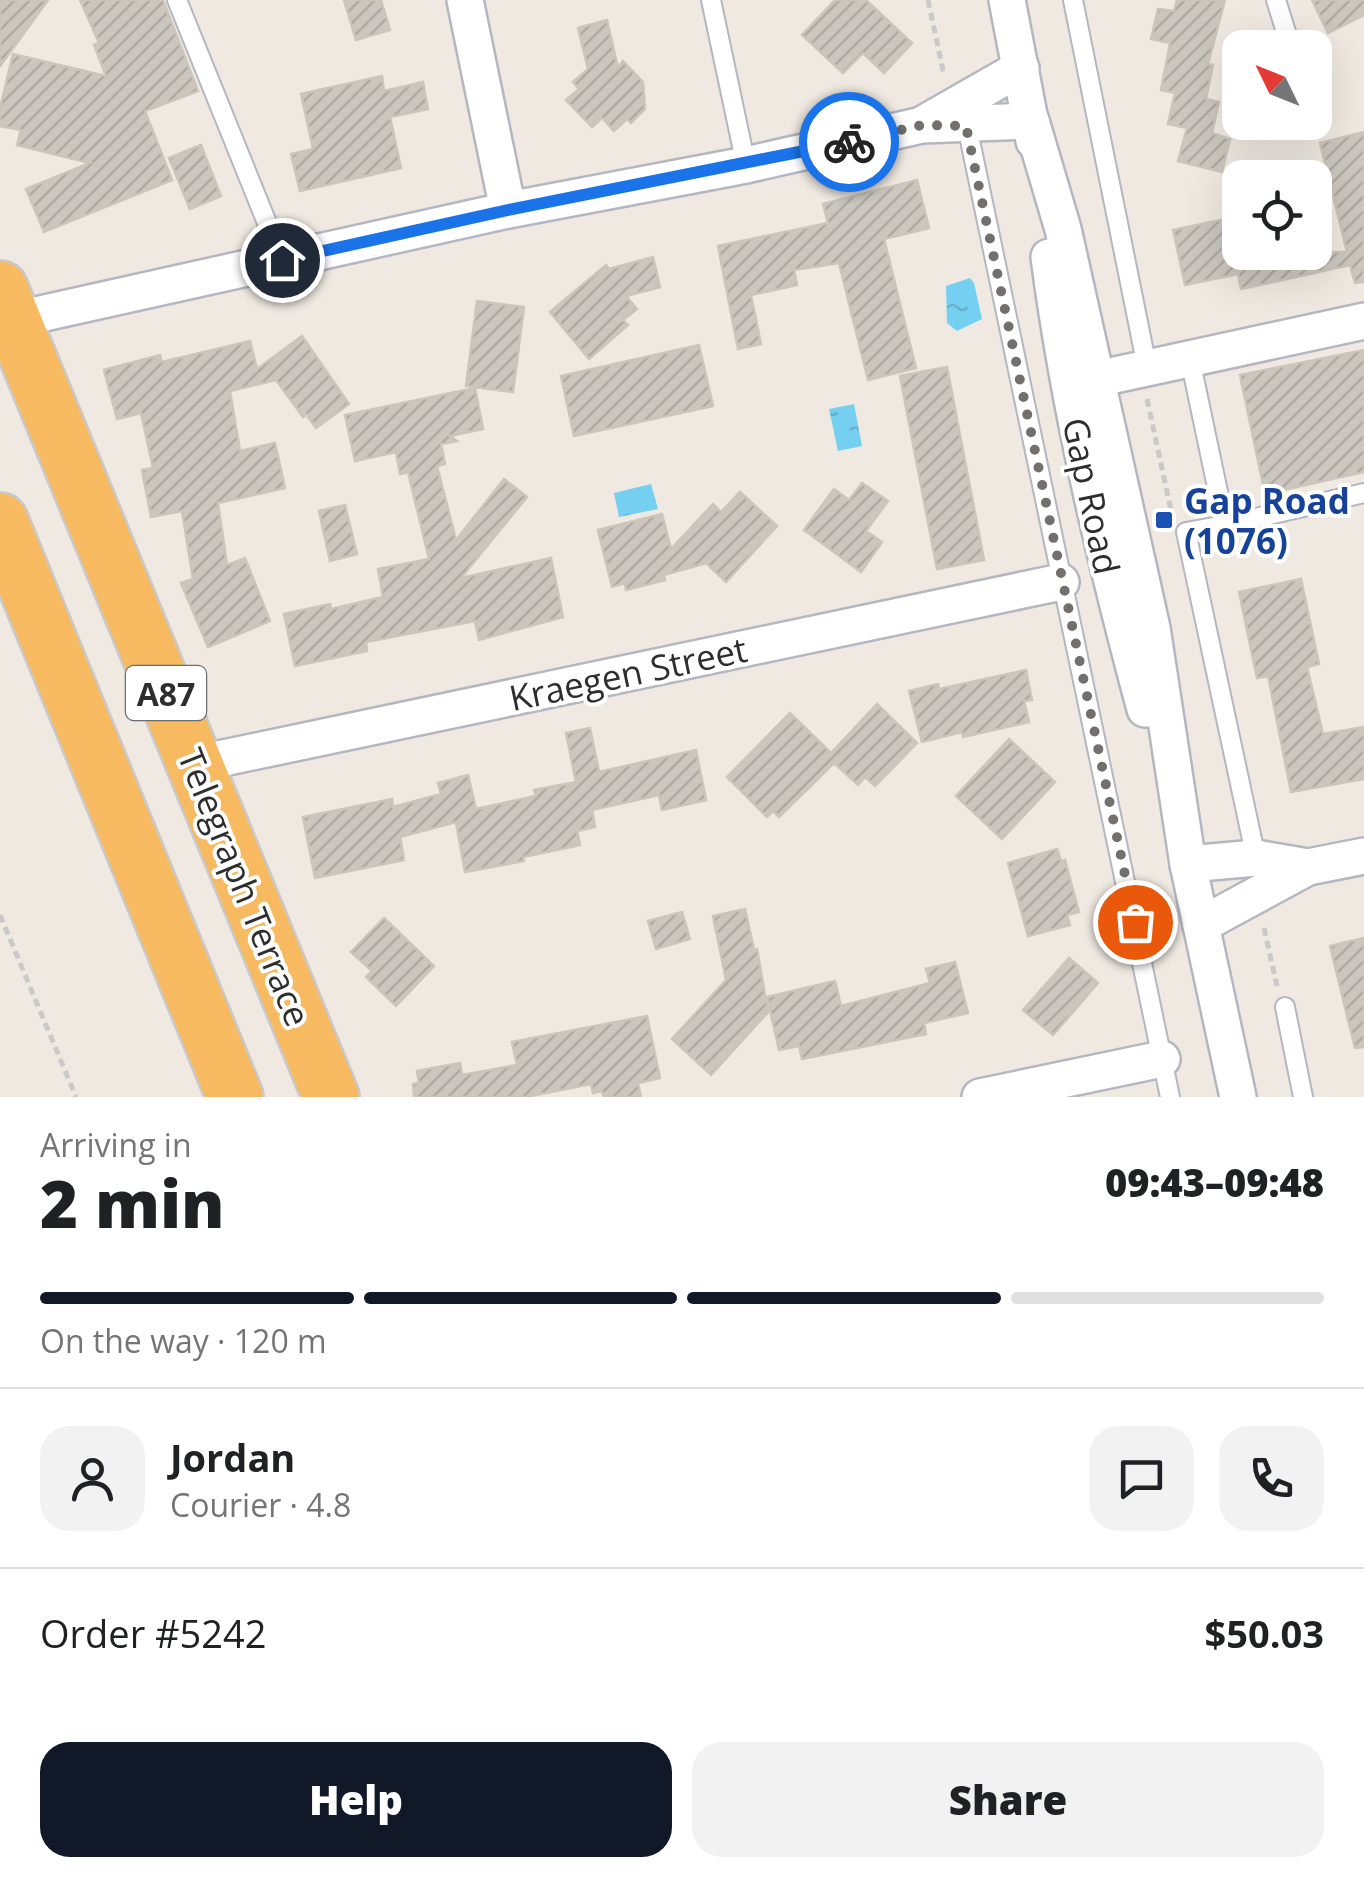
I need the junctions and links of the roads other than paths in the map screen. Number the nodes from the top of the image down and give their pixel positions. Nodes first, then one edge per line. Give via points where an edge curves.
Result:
1 (177, 0) edge
2 (465, 0) edge
3 (711, 0) edge
4 (1007, 0) edge
5 (1072, 0) edge
6 (1276, 0) edge
7 (1285, 30) edge
8 (1021, 68) junction
9 (946, 120) junction
10 (1032, 122) junction
11 (746, 165) junction
12 (508, 210) junction
13 (282, 260) junction
14 (6, 305) edge
15 (1364, 321) edge
16 (1190, 358) junction
17 (1144, 368) junction
18 (1083, 382) junction
19 (1364, 494) edge
20 (0, 521) edge
21 (1225, 524) junction
22 (1061, 582) junction
23 (195, 764) junction
24 (1364, 856) edge
25 (1188, 864) junction
26 (1259, 882) junction
27 (1201, 925) junction
28 (1285, 1007) road end
29 (1162, 1059) junction
30 (234, 1097) edge
31 (331, 1097) edge
32 (980, 1097) edge
33 (1170, 1097) edge
34 (1238, 1097) edge
35 (1304, 1097) edge

1 - 13 lane
2 - 12 street
3 - 11 lane
4 - 8 street, Gap Road
5 - 17 lane
6 - 7 lane
8 - 9 street
8 - 10 street, Gap Road
9 - 10 street
9 - 11 street
9 - 22 lane
10 - 18 street, Gap Road via 1063,230
11 - 12 street
12 - 13 street
13 - 14 street
14 - 23 highway, Telegraph Terrace / A87
15 - 16 street
16 - 17 street
16 - 21 lane
17 - 18 street
18 - 25 street, Gap Road via 1152,628
19 - 21 lane
20 - 30 highway, A87
21 - 26 lane via 1186,532
22 - 23 street, Kraegen Street
22 - 29 lane
23 - 31 highway, Telegraph Terrace / A87
24 - 26 street
25 - 26 street
25 - 27 street, Gap Road
26 - 27 street
27 - 34 street, Gap Road
28 - 35 lane
29 - 32 street
29 - 33 lane

